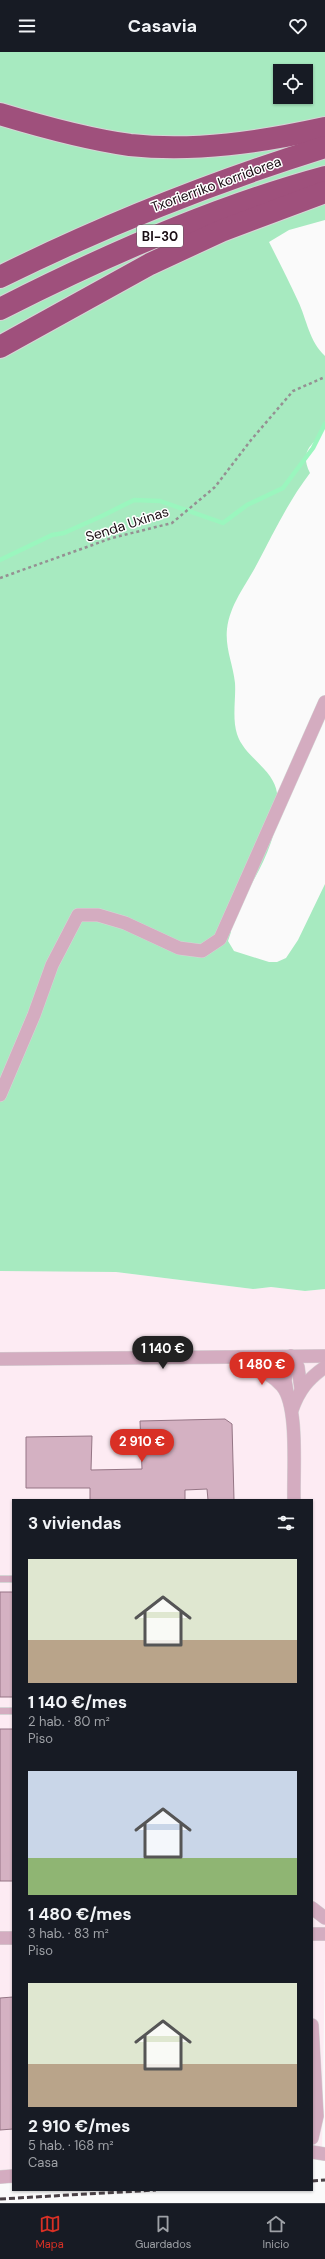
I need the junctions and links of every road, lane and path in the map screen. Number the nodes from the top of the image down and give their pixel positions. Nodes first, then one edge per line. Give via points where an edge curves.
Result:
1 (0, 114) edge
2 (325, 128) edge
3 (325, 147) edge
4 (325, 177) edge
5 (325, 192) edge
6 (0, 276) edge
7 (0, 309) edge
8 (0, 347) edge
9 (325, 377) edge
10 (0, 578) edge
11 (325, 702) edge
12 (0, 1095) edge
13 (291, 1356) junction
14 (325, 1356) edge
15 (238, 1357) junction
16 (0, 1359) edge
17 (325, 1366) edge
18 (301, 1389) junction
19 (287, 1392) junction
20 (292, 1410) junction
21 (294, 1499) edge
22 (0, 1579) edge
23 (12, 1579) edge
24 (12, 1710) edge
25 (0, 1711) edge
26 (313, 1909) edge
27 (325, 1918) edge
28 (313, 1934) edge
29 (325, 1934) edge
30 (0, 1938) edge
31 (12, 1938) edge
32 (313, 2043) edge
33 (313, 2134) edge
34 (313, 2152) edge
35 (325, 2154) edge
36 (12, 2176) edge
37 (0, 2177) edge

1 - 2 highway via 98,140 158,147 248,142
3 - 6 highway, Txorierriko korridorea / BI-30 via 212,184 148,209
4 - 7 highway, Txorierriko korridorea / BI-30 via 157,237 93,264
5 - 8 highway via 221,231 157,261
9 - 10 path, Senda Uxinas via 293,391 215,487 172,523 112,538
11 - 12 street via 220,939 202,951 179,948 125,923 98,915 78,915 52,965
13 - 14 street
13 - 15 street
13 - 18 street via 298,1367
13 - 19 street via 286,1372
15 - 16 street
15 - 19 street via 274,1378
17 - 18 street
18 - 20 street
19 - 20 street
20 - 21 street
22 - 23 lane
24 - 25 lane
26 - 27 street
28 - 29 street
30 - 31 street
32 - 33 street via 317,2116
34 - 35 street
36 - 37 street

